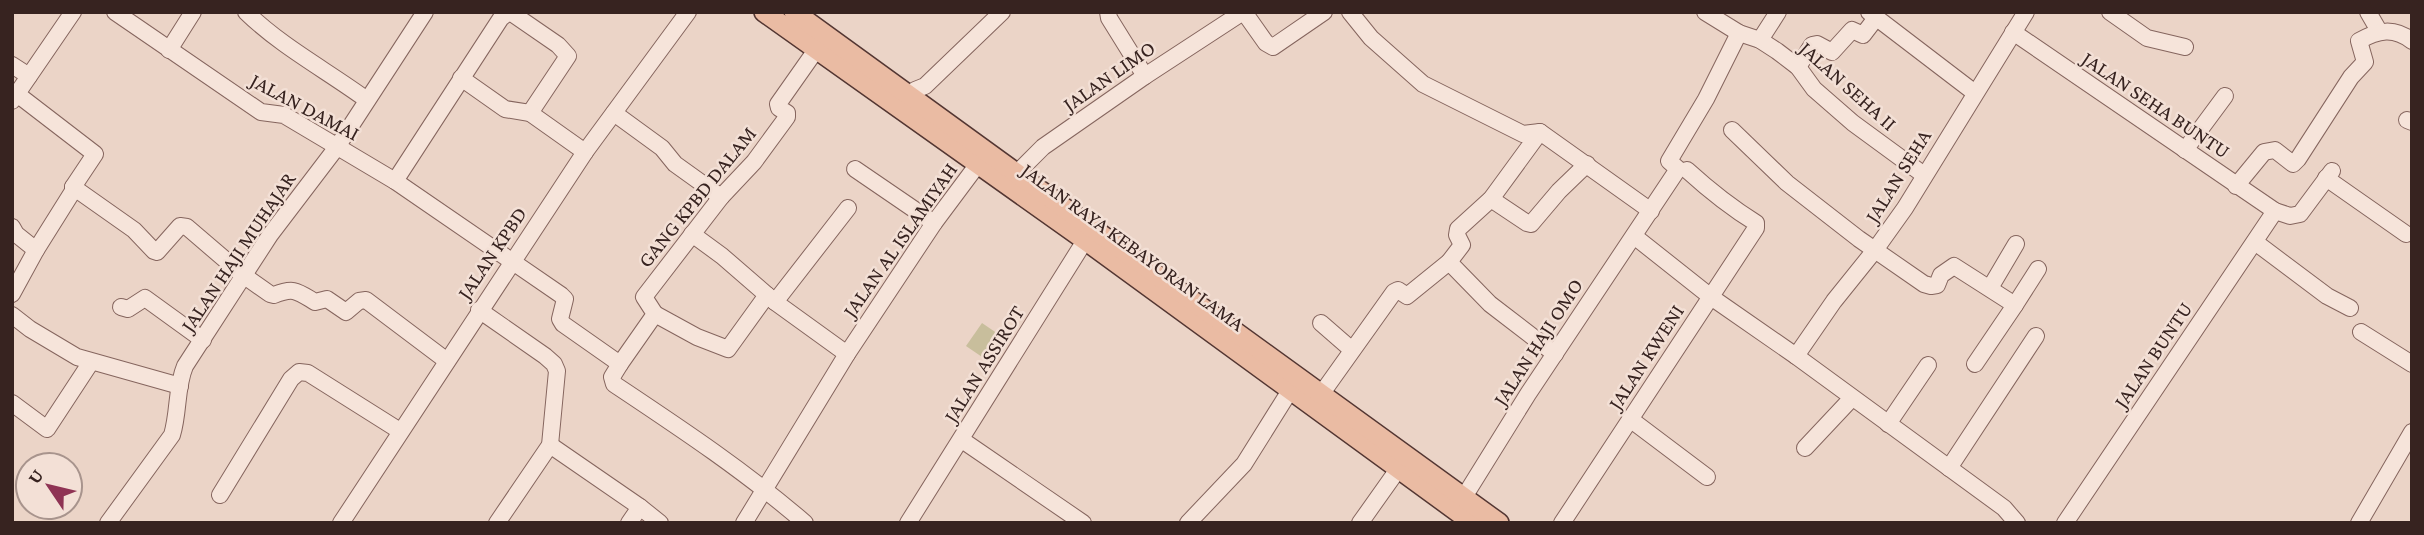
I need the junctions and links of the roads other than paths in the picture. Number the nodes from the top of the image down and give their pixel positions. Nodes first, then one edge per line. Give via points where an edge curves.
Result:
1 (73, 12) edge
2 (115, 12) edge
3 (193, 12) edge
4 (246, 12) edge
5 (425, 12) edge
6 (510, 12) edge
7 (688, 12) edge
8 (764, 12) edge
9 (794, 12) edge
10 (1002, 12) edge
11 (1108, 12) edge
12 (1243, 12) edge
13 (1324, 12) edge
14 (1350, 12) edge
15 (1706, 12) edge
16 (1778, 12) edge
17 (2026, 12) edge
18 (2110, 12) edge
19 (2368, 12) edge
20 (1872, 15) edge
21 (2013, 32) junction
22 (2379, 32) junction
23 (1739, 33) junction
24 (1760, 40) junction
25 (2412, 41) edge
26 (2185, 47) dead end
27 (169, 50) junction
28 (816, 50) junction
29 (12, 65) edge
30 (1798, 67) junction
31 (29, 76) junction
32 (1145, 76) junction
33 (461, 78) junction
34 (1976, 93) junction
35 (2225, 96) dead end
36 (14, 98) edge
37 (367, 100) junction
38 (905, 102) junction
39 (530, 113) junction
40 (614, 113) junction
41 (1732, 131) dead end
42 (1540, 132) junction
43 (337, 147) junction
44 (2185, 150) junction
45 (585, 152) junction
46 (983, 158) junction
47 (1587, 164) junction
48 (855, 169) dead end
49 (1687, 170) dead end
50 (1924, 175) junction
51 (1012, 178) junction
52 (395, 181) junction
53 (2236, 186) junction
54 (73, 187) junction
55 (721, 197) junction
56 (1491, 199) junction
57 (848, 208) dead end
58 (1651, 211) junction
59 (2275, 211) junction
60 (934, 223) junction
61 (12, 227) edge
62 (692, 234) junction
63 (1090, 234) junction
64 (2406, 234) dead end
65 (1634, 236) junction
66 (2255, 242) junction
67 (2016, 244) dead end
68 (36, 250) junction
69 (1875, 250) junction
70 (511, 262) junction
71 (1449, 262) junction
72 (2038, 269) dead end
73 (243, 275) junction
74 (1990, 288) junction
75 (12, 294) edge
76 (1711, 297) junction
77 (771, 298) junction
78 (2015, 304) junction
79 (121, 307) dead end
80 (2350, 308) dead end
81 (479, 310) junction
82 (655, 314) junction
83 (12, 315) edge
84 (1321, 323) dead end
85 (2361, 332) dead end
86 (2036, 336) dead end
87 (203, 340) junction
88 (1352, 350) junction
89 (847, 354) junction
90 (1555, 354) junction
91 (1796, 356) junction
92 (447, 360) junction
93 (91, 362) junction
94 (620, 364) junction
95 (1975, 364) dead end
96 (2412, 364) edge
97 (1928, 365) dead end
98 (1272, 367) junction
99 (180, 386) junction
100 (1291, 389) junction
101 (1322, 393) junction
102 (1852, 398) junction
103 (12, 403) edge
104 (1630, 419) junction
105 (1888, 424) junction
106 (400, 431) junction
107 (2412, 432) edge
108 (962, 440) junction
109 (550, 445) junction
110 (1805, 449) dead end
111 (1399, 468) junction
112 (1949, 468) junction
113 (1707, 477) dead end
114 (766, 489) junction
115 (220, 495) dead end
116 (640, 507) junction
117 (1467, 513) edge
118 (108, 523) edge
119 (341, 523) edge
120 (498, 523) edge
121 (629, 523) edge
122 (660, 523) edge
123 (744, 523) edge
124 (805, 523) edge
125 (908, 523) edge
126 (1083, 523) edge
127 (1188, 523) edge
128 (1360, 523) edge
129 (1499, 523) edge
130 (1562, 523) edge
131 (2017, 523) edge
132 (2065, 523) edge
133 (2359, 523) edge

1 - 31 street
2 - 27 street, JALAN DAMAI
3 - 27 street
4 - 37 street via 271,36
5 - 37 street, JALAN HAJI MUHAJAR
6 - 33 street via 501,18
6 - 39 street via 568,57
7 - 40 street, JALAN KPBD
8 - 28 main road, JALAN RAYA KEBAYORAN LAMA
9 - 38 main road, JALAN RAYA KEBAYORAN LAMA
10 - 38 street
11 - 32 street
12 - 13 street via 1273,47
12 - 32 street, JALAN LIMO
14 - 42 street via 1371,38 1423,84 1522,134
15 - 23 street, JALAN SEHA II
16 - 24 street
17 - 21 street, JALAN SEHA
18 - 26 street via 2147,38
19 - 22 street
20 - 30 street via 1862,36 1852,30 1832,52 1812,45
20 - 34 street
21 - 34 street, JALAN SEHA
21 - 44 street, JALAN SEHA BUNTU
22 - 25 street via 2396,32
22 - 53 street via 2361,40 2365,62 2298,159 2293,164 2275,150 2264,152
23 - 24 street, JALAN SEHA II
23 - 58 street, JALAN HAJI OMO via 1669,161 1678,169
24 - 30 street, JALAN SEHA II
27 - 43 street, JALAN DAMAI via 261,113 281,114
28 - 38 main road, JALAN RAYA KEBAYORAN LAMA
28 - 55 street, GANG KPBD DALAM via 777,106 787,117
29 - 31 street
30 - 50 street, JALAN SEHA II via 1821,96
31 - 36 street
32 - 51 street, JALAN LIMO via 1043,147
33 - 39 street via 505,109
33 - 52 street
34 - 50 street, JALAN SEHA
35 - 44 street
36 - 54 street via 95,154
37 - 43 street, JALAN HAJI MUHAJAR
38 - 46 main road, JALAN RAYA KEBAYORAN LAMA
39 - 45 street
40 - 45 street, JALAN KPBD
40 - 55 street
41 - 69 street via 1787,183
42 - 47 street
42 - 56 street
43 - 52 street, JALAN DAMAI
43 - 73 street, JALAN HAJI MUHAJAR
44 - 53 street, JALAN SEHA BUNTU
45 - 70 street, JALAN KPBD
46 - 51 main road, JALAN RAYA KEBAYORAN LAMA
46 - 60 street, JALAN AL ISLAMIYAH
47 - 56 street via 1531,224
47 - 58 street
48 - 60 street
49 - 76 street via 1757,226
50 - 69 street, JALAN SEHA
51 - 63 main road, JALAN RAYA KEBAYORAN LAMA
52 - 70 street, JALAN DAMAI
53 - 59 street, JALAN SEHA BUNTU
54 - 68 street
54 - 73 street via 134,230 154,251 183,226
55 - 62 street, GANG KPBD DALAM
56 - 71 street via 1456,231 1462,245
57 - 77 street
58 - 65 street, JALAN HAJI OMO
59 - 64 street via 2300,215 2329,175
59 - 66 street, JALAN BUNTU
60 - 89 street, JALAN AL ISLAMIYAH
61 - 68 street
62 - 77 street
62 - 82 street, GANG KPBD DALAM via 644,297
63 - 98 main road, JALAN RAYA KEBAYORAN LAMA
63 - 108 street, JALAN ASSIROT
65 - 76 street, JALAN KWENI
65 - 90 street, JALAN HAJI OMO
66 - 80 street
66 - 132 street, JALAN BUNTU
67 - 74 street
68 - 75 street
69 - 74 street via 1930,286 1937,285 1954,265
69 - 91 street, JALAN SEHA
70 - 81 street, JALAN KPBD
70 - 94 street via 561,295 565,299 560,314 563,324
71 - 88 street via 1407,296 1396,291
71 - 90 street via 1490,304
72 - 78 street
73 - 87 street, JALAN HAJI MUHAJAR
73 - 92 street via 274,295 296,290 315,302 327,299 346,312 359,300 366,300
74 - 78 street
76 - 91 street
76 - 104 street, JALAN KWENI
77 - 82 street via 728,349
77 - 89 street
78 - 95 street
79 - 87 street via 128,309 145,298
81 - 92 street, JALAN KPBD
81 - 109 street via 556,367
82 - 94 street
83 - 93 street
84 - 88 street
85 - 96 street
86 - 112 street
87 - 99 street, JALAN HAJI MUHAJAR via 186,366
88 - 101 street
89 - 114 street, JALAN AL ISLAMIYAH
90 - 117 street, JALAN HAJI OMO
91 - 102 street
92 - 106 street, JALAN KPBD
93 - 99 street
93 - 103 street via 47,429
94 - 114 street via 612,377 614,384
97 - 105 street
98 - 100 main road, JALAN RAYA KEBAYORAN LAMA
98 - 101 main road, JALAN RAYA KEBAYORAN LAMA
99 - 118 street, JALAN HAJI MUHAJAR via 172,435
100 - 111 main road, JALAN RAYA KEBAYORAN LAMA
100 - 127 street via 1244,464
101 - 117 main road, JALAN RAYA KEBAYORAN LAMA
102 - 105 street
102 - 110 street
104 - 113 street
104 - 130 street, JALAN KWENI
105 - 112 street
106 - 115 street via 299,372
106 - 119 street, JALAN KPBD
107 - 133 street
108 - 125 street, JALAN ASSIROT
108 - 126 street
109 - 116 street
109 - 120 street
111 - 117 main road, JALAN RAYA KEBAYORAN LAMA
111 - 128 street
112 - 131 street
114 - 123 street, JALAN AL ISLAMIYAH
114 - 124 street
116 - 121 street
116 - 122 street
117 - 129 main road, JALAN RAYA KEBAYORAN LAMA

